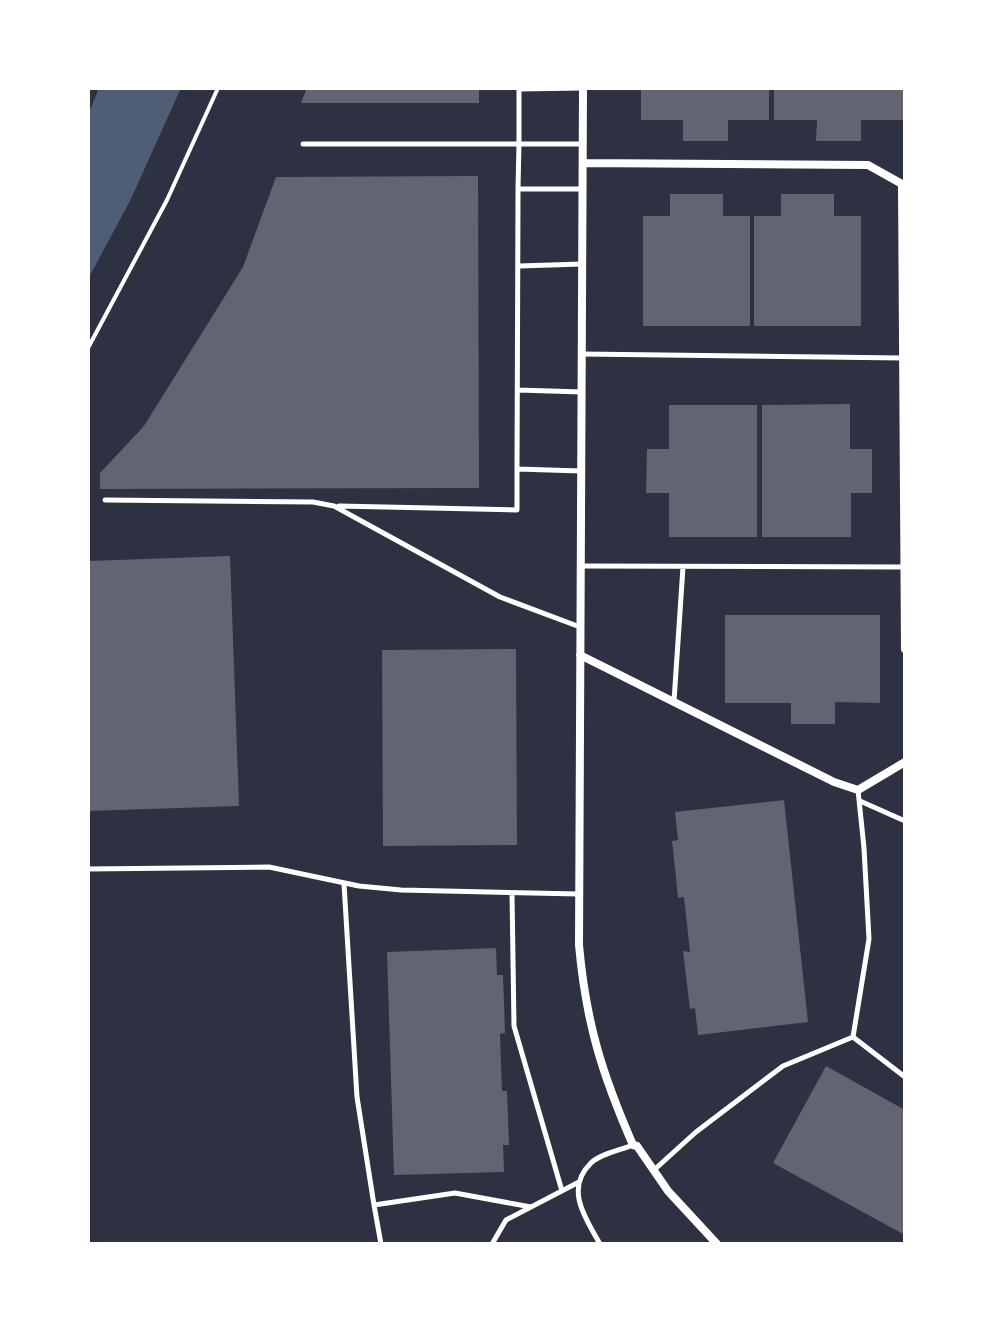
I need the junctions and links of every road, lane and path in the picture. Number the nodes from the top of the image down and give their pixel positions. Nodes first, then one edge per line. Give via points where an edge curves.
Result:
1 (218, 88) edge
2 (583, 88) edge
3 (519, 89) edge
4 (303, 144) dead end
5 (519, 144) junction
6 (584, 144) junction
7 (583, 163) junction
8 (904, 180) edge
9 (518, 189) junction
10 (583, 189) junction
11 (904, 205) edge
12 (583, 264) junction
13 (519, 266) junction
14 (88, 348) edge
15 (582, 354) junction
16 (903, 358) edge
17 (518, 390) junction
18 (583, 392) junction
19 (904, 413) edge
20 (517, 469) junction
21 (582, 471) junction
22 (105, 500) dead end
23 (334, 506) junction
24 (581, 566) junction
25 (683, 567) junction
26 (905, 567) edge
27 (580, 627) junction
28 (905, 627) edge
29 (905, 649) edge
30 (580, 655) junction
31 (674, 702) junction
32 (905, 762) edge
33 (858, 790) junction
34 (859, 801) junction
35 (905, 821) edge
36 (88, 869) edge
37 (344, 883) junction
38 (512, 893) junction
39 (579, 894) junction
40 (853, 1037) junction
41 (905, 1077) edge
42 (633, 1145) junction
43 (654, 1171) junction
44 (580, 1182) junction
45 (562, 1191) junction
46 (374, 1205) junction
47 (531, 1207) junction
48 (381, 1244) edge
49 (492, 1244) edge
50 (600, 1244) edge
51 (717, 1244) edge

1 - 14 path via 167,200
2 - 3 lane
2 - 6 street
3 - 5 lane
4 - 5 lane
5 - 6 lane
5 - 9 lane
6 - 7 street
7 - 8 street via 868,165
7 - 10 street
8 - 11 street
9 - 10 lane
9 - 13 lane
10 - 12 street
11 - 16 street
12 - 13 lane
12 - 15 street
13 - 17 lane
15 - 16 lane
15 - 18 street
16 - 19 street
17 - 18 lane
17 - 20 lane
18 - 21 street
19 - 26 street
20 - 21 lane
20 - 23 lane via 517,510
21 - 24 street
22 - 23 lane
23 - 27 lane via 500,597
24 - 25 lane
24 - 27 street
25 - 26 lane
25 - 31 lane
26 - 28 street
27 - 30 street
28 - 29 street
30 - 31 street
30 - 39 street
31 - 33 street
32 - 33 street
33 - 34 lane
34 - 35 lane
34 - 40 lane via 869,939
36 - 37 lane via 269,867
37 - 38 lane
37 - 46 lane via 357,1097
38 - 39 lane
38 - 45 lane via 514,1026
39 - 42 street via 583,994 596,1051
40 - 41 lane
40 - 43 lane via 783,1066
42 - 43 street
42 - 44 lane via 592,1162
43 - 51 street
44 - 45 lane
44 - 50 lane via 578,1203
45 - 47 lane
46 - 47 lane via 455,1193
46 - 48 lane
47 - 49 lane via 506,1220

